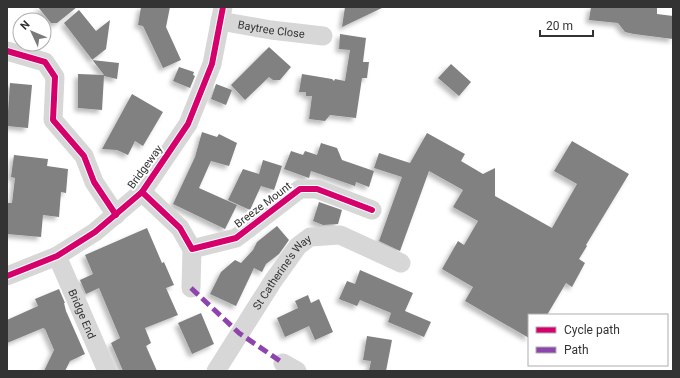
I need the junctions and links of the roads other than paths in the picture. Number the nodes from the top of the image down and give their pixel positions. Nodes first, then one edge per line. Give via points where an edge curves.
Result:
1 (222, 14) edge
2 (323, 36) dead end
3 (7, 51) edge
4 (142, 192) junction
5 (372, 210) dead end
6 (116, 215) junction
7 (192, 249) junction
8 (57, 256) junction
9 (400, 263) dead end
10 (7, 276) edge
11 (191, 288) dead end
12 (107, 371) edge
13 (216, 371) edge

1 - 2 street, Baytree Close via 271,30
1 - 4 street, Bridgeway via 212,64 188,124
3 - 6 street via 45,62 54,77 53,120 84,156 94,182
4 - 6 street, Bridgeway
4 - 7 street via 180,228
5 - 7 street, Breeze Mount via 316,189 300,189 236,238
6 - 8 street, Bridgeway
7 - 11 street
8 - 10 street, Bridgeway
8 - 12 street, Bridge End
9 - 13 street, St Catherine's Way via 340,235 310,237 298,246 273,281

